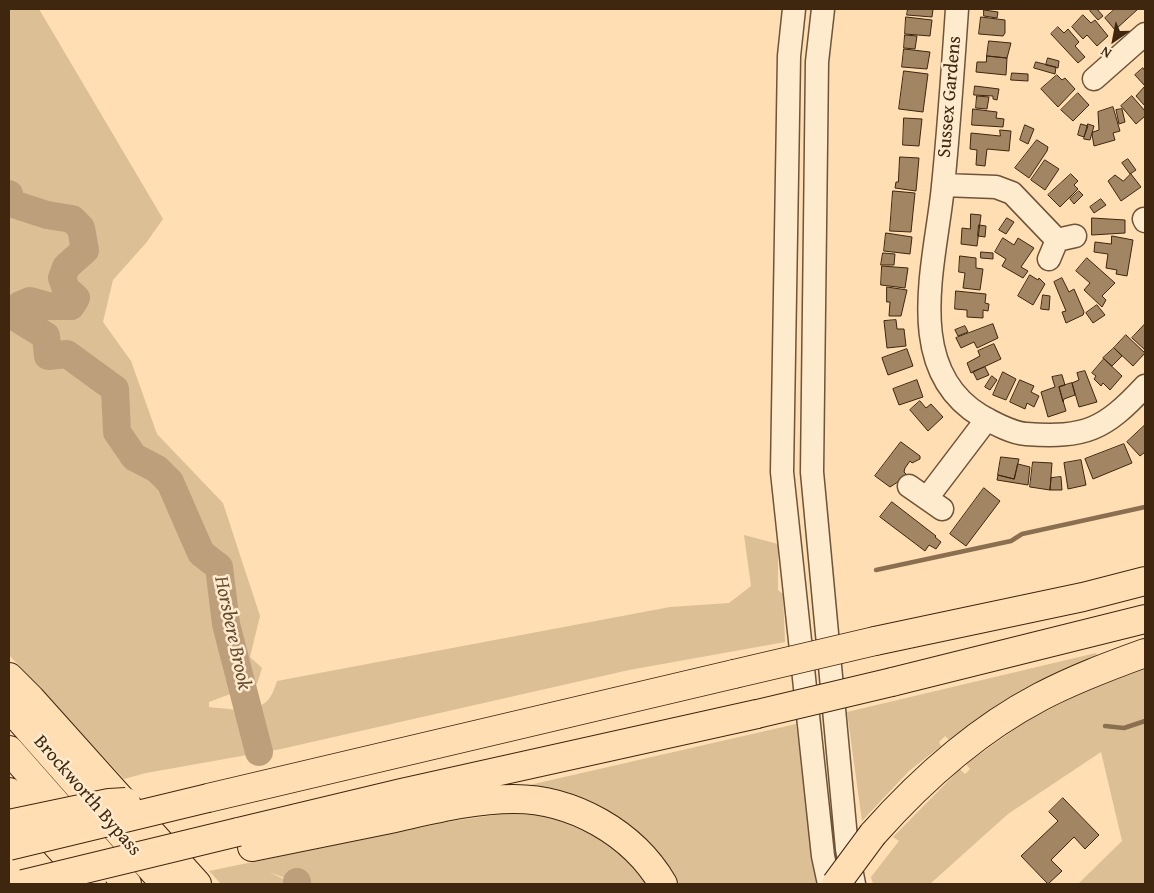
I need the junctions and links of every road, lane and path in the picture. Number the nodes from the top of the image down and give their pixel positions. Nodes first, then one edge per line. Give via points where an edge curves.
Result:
1 (794, 9) edge
2 (823, 9) edge
3 (958, 9) edge
4 (1145, 34) edge
5 (1106, 77) dead end
6 (943, 185) junction
7 (1060, 245) dead end
8 (1145, 386) edge
9 (987, 419) junction
10 (926, 498) dead end
11 (1145, 581) edge
12 (1145, 619) edge
13 (1145, 653) edge
14 (9, 678) edge
15 (9, 707) edge
16 (9, 750) edge
17 (9, 792) edge
18 (208, 798) junction
19 (9, 824) edge
20 (245, 840) junction
21 (9, 846) edge
22 (127, 872) edge
23 (23, 884) edge
24 (92, 884) edge
25 (165, 884) edge
26 (197, 884) edge
27 (663, 884) edge
28 (829, 884) edge
29 (836, 884) edge
30 (854, 884) edge

1 - 28 street via 789,56 782,472 823,856
2 - 30 street via 818,62 812,472
3 - 6 street, Sussex Gardens
4 - 5 street
6 - 7 street, Sussex Gardens via 996,187 1012,192
6 - 9 street, Sussex Gardens via 928,314 932,346 940,371 951,390 970,409
8 - 9 street, Sussex Gardens via 1123,410 1099,427 1083,432 1062,436 1023,434
9 - 10 street
11 - 18 highway, bridge
12 - 20 highway, bridge via 757,714 401,793
13 - 29 highway, bridge via 1085,675 1039,697 976,737 942,763 873,834
14 - 26 highway
15 - 25 highway, Brockworth Bypass
16 - 22 highway, Brockworth Bypass
17 - 24 highway
18 - 19 highway, bridge via 109,803
18 - 21 highway, bridge
20 - 22 highway, bridge
20 - 27 highway via 463,804 514,799 536,801 582,814 604,825 641,854
22 - 23 highway, bridge

